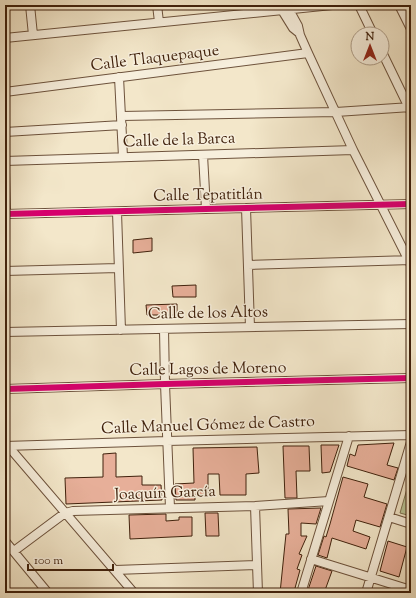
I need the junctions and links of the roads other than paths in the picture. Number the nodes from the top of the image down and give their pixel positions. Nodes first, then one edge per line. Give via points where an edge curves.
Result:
1 (30, 5) edge
2 (157, 5) edge
3 (332, 5) edge
4 (359, 5) edge
5 (400, 5) edge
6 (284, 7) edge
7 (159, 22) junction
8 (369, 26) edge
9 (411, 29) edge
10 (33, 35) junction
11 (5, 38) edge
12 (308, 53) junction
13 (389, 66) edge
14 (120, 77) junction
15 (5, 92) edge
16 (410, 109) edge
17 (336, 112) junction
18 (122, 116) junction
19 (122, 125) junction
20 (5, 132) edge
21 (353, 150) junction
22 (203, 155) junction
23 (123, 157) junction
24 (5, 161) edge
25 (5, 172) edge
26 (380, 204) junction
27 (411, 204) edge
28 (246, 208) junction
29 (206, 209) junction
30 (117, 212) junction
31 (6, 214) edge
32 (410, 262) edge
33 (248, 265) junction
34 (118, 268) junction
35 (5, 271) edge
36 (411, 324) edge
37 (250, 327) junction
38 (164, 329) junction
39 (121, 330) junction
40 (5, 332) edge
41 (411, 378) edge
42 (165, 384) junction
43 (5, 389) edge
44 (411, 435) edge
45 (349, 436) junction
46 (167, 441) junction
47 (411, 442) edge
48 (6, 446) edge
49 (329, 501) junction
50 (255, 506) junction
51 (170, 508) junction
52 (66, 513) junction
53 (389, 518) junction
54 (411, 524) edge
55 (5, 541) edge
56 (14, 551) junction
57 (311, 559) junction
58 (257, 565) junction
59 (115, 570) junction
60 (371, 578) junction
61 (411, 590) edge
62 (48, 593) edge
63 (134, 593) edge
64 (258, 593) edge
65 (301, 593) edge
66 (366, 593) edge

1 - 10 street
2 - 7 street
3 - 6 street
4 - 8 street
5 - 9 street
6 - 7 street
6 - 12 street via 298,26
7 - 10 street
10 - 11 street
12 - 14 street, Calle Tlaquepaque
12 - 17 street
13 - 16 street
14 - 15 street, Calle Tlaquepaque
14 - 18 street
16 - 17 street
17 - 18 street
17 - 21 street
18 - 19 street
19 - 20 street
19 - 23 street
21 - 22 street, Calle de la Barca
21 - 26 street
22 - 23 street, Calle de la Barca
22 - 29 street
23 - 24 street, Calle de la Barca
25 - 31 street
26 - 27 street, Calle Tepatitlán
26 - 28 street, Calle Tepatitlán
26 - 32 street
28 - 29 street, Calle Tepatitlán
28 - 33 street
29 - 30 street, Calle Tepatitlán
30 - 31 street, Calle Tepatitlán
30 - 34 street
32 - 33 street
33 - 37 street
34 - 35 street
34 - 39 street
36 - 37 street, Calle de los Altos
37 - 38 street, Calle de los Altos
38 - 39 street, Calle de los Altos
38 - 42 street
39 - 40 street, Calle de los Altos
41 - 42 street, Calle Lagos de Moreno
42 - 43 street, Calle Lagos de Moreno
42 - 46 street
44 - 45 street, Calle Manuel Gómez de Castro
45 - 46 street, Calle Manuel Gómez de Castro
45 - 49 street
46 - 48 street, Calle Manuel Gómez de Castro
46 - 51 street
47 - 53 street
48 - 52 street
49 - 50 street, Joaquín García
49 - 57 street
50 - 51 street, Joaquín García
50 - 58 street
51 - 52 street, Joaquín García
52 - 56 street, Joaquín García
52 - 59 street
53 - 54 street
53 - 60 street
55 - 56 street
56 - 62 street
57 - 60 street
57 - 65 street
58 - 59 street
58 - 64 street
59 - 63 street
60 - 61 street
60 - 66 street

